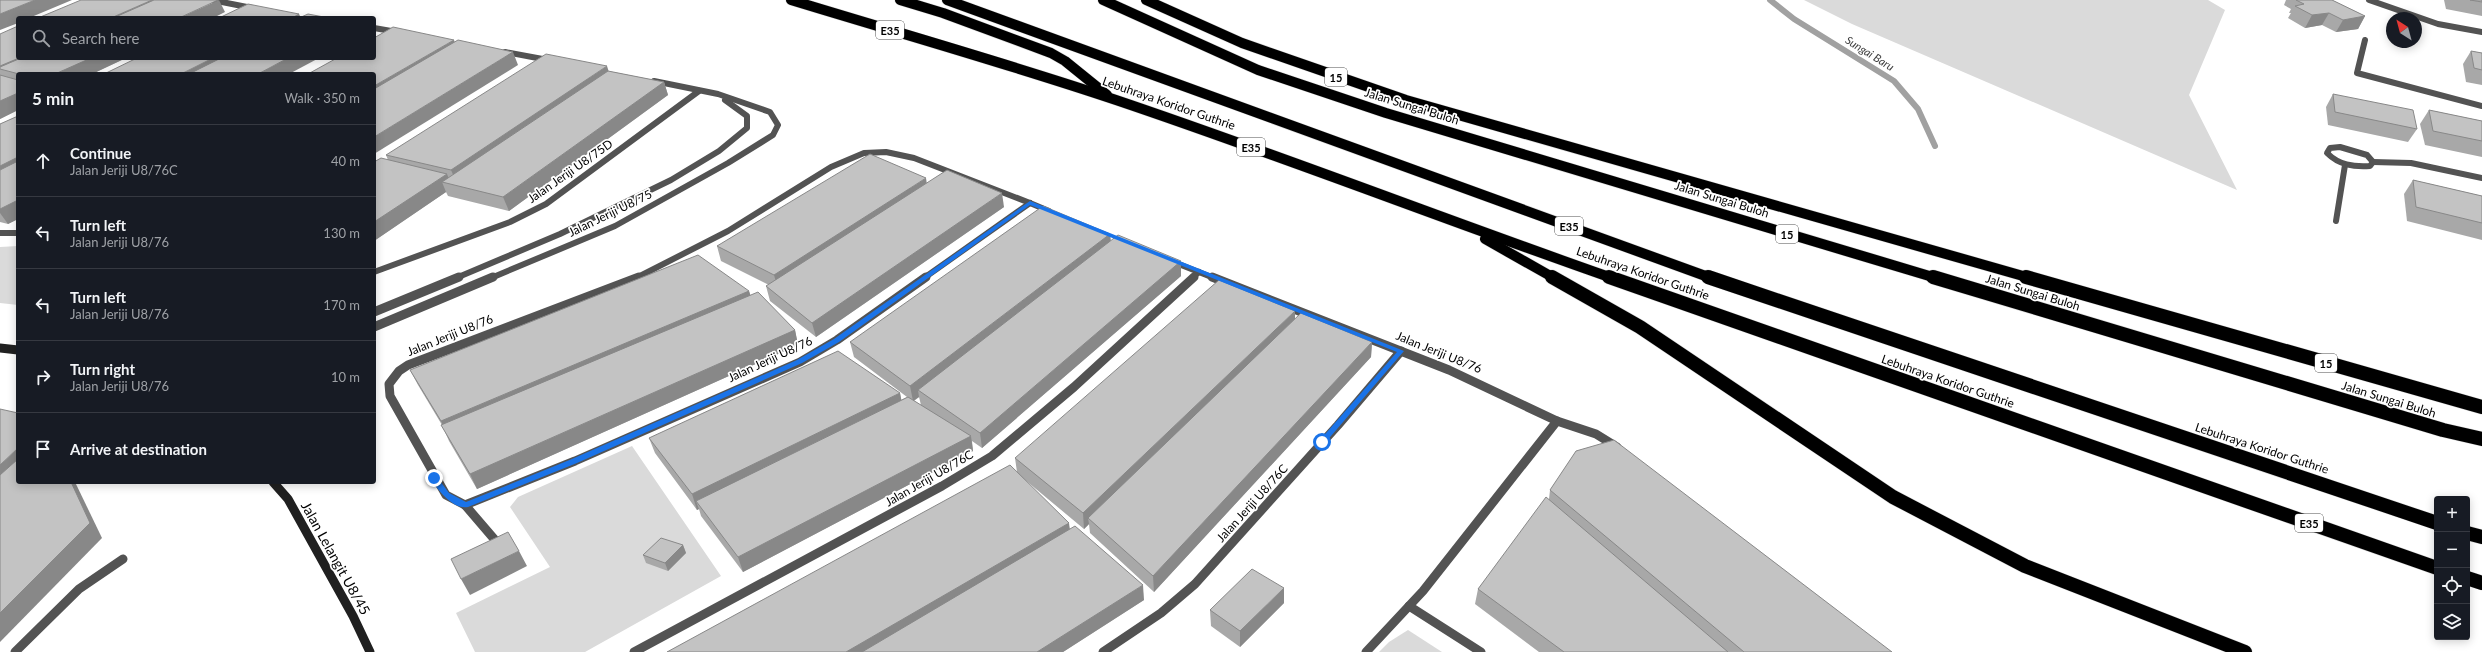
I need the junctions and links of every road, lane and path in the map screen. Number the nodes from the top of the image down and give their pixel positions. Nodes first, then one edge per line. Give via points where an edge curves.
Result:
1 (212, 0) edge
2 (791, 0) edge
3 (900, 0) edge
4 (947, 0) edge
5 (1103, 0) edge
6 (1146, 0) edge
7 (2369, 0) edge
8 (971, 5) edge
9 (253, 8) junction
10 (260, 9) edge
11 (239, 15) edge
12 (376, 28) edge
13 (395, 32) junction
14 (2482, 32) edge
15 (402, 33) edge
16 (381, 39) edge
17 (2365, 40) dead end
18 (501, 51) edge
19 (539, 58) junction
20 (554, 62) edge
21 (532, 63) edge
22 (646, 80) edge
23 (699, 90) junction
24 (718, 94) junction
25 (1113, 99) junction
26 (2482, 106) edge
27 (2373, 162) junction
28 (2345, 165) junction
29 (2482, 178) edge
30 (1030, 203) junction
31 (1059, 215) edge
32 (2336, 222) dead end
33 (1458, 224) junction
34 (0, 233) edge
35 (16, 233) edge
36 (1162, 257) edge
37 (376, 271) edge
38 (1199, 272) junction
39 (376, 311) edge
40 (376, 326) edge
41 (0, 348) edge
42 (16, 350) edge
43 (1401, 351) junction
44 (2482, 408) edge
45 (1557, 422) junction
46 (2482, 439) edge
47 (1627, 454) edge
48 (275, 484) edge
49 (465, 505) junction
50 (2434, 521) edge
51 (2470, 533) edge
52 (2482, 538) edge
53 (495, 540) edge
54 (123, 559) dead end
55 (2434, 567) edge
56 (2470, 579) edge
57 (2482, 583) edge
58 (1409, 606) junction
59 (15, 652) edge
60 (370, 652) edge
61 (634, 652) edge
62 (1103, 652) edge
63 (1366, 652) edge
64 (1481, 652) edge
65 (2245, 652) edge

1 - 9 street
2 - 25 highway, Lebuhraya Koridor Guthrie / E35
3 - 25 highway via 1051,53
4 - 8 highway, Lebuhraya Koridor Guthrie / E35
5 - 46 highway, Jalan Sungai Buloh / 15 via 1258,70 1386,113 2443,430
6 - 44 highway, Jalan Sungai Buloh / 15 via 1200,27 1277,58 1406,100
7 - 14 street via 2438,24
8 - 50 highway, Lebuhraya Koridor Guthrie / E35 via 1755,294
9 - 10 street
9 - 11 street
12 - 13 street
13 - 15 street
13 - 16 street
17 - 26 street via 2356,73
18 - 19 street
19 - 20 street
19 - 21 street
22 - 23 street, Jalan Jeriji U8/75
23 - 24 street, Jalan Jeriji U8/75
23 - 37 street, Jalan Jeriji U8/75D via 546,204 510,222
24 - 39 street, Jalan Jeriji U8/75 via 747,116 747,128 671,181 575,228
24 - 40 street, Jalan Jeriji U8/75 via 770,112 778,125 773,135 615,226
25 - 33 highway, Lebuhraya Koridor Guthrie / E35 via 1318,170
27 - 28 street via 2370,166 2359,168
27 - 28 street via 2367,155 2354,150 2330,148 2327,153 2332,159
27 - 29 street via 2411,163
28 - 32 street
30 - 31 street, Jalan Jeriji U8/76
30 - 49 street, Jalan Jeriji U8/76 via 836,340 800,362 575,461
30 - 49 street, Jalan Jeriji U8/76 via 909,156 883,152 865,153 841,162 713,241 673,262 408,365 388,384 390,396 446,495
33 - 55 highway, Lebuhraya Koridor Guthrie / E35
33 - 65 highway via 1640,327 1893,497 2025,566
34 - 35 street
36 - 38 street, Jalan Jeriji U8/76
38 - 43 street, Jalan Jeriji U8/76
38 - 61 street, Jalan Jeriji U8/76C via 1069,392 992,456 942,486
41 - 42 street
43 - 45 street, Jalan Jeriji U8/76 via 1471,379
43 - 62 street, Jalan Jeriji U8/76C via 1303,465 1195,584 1161,613
45 - 47 street, Jalan Jeriji U8/76 via 1596,434
45 - 58 street via 1525,459 1488,511
48 - 60 street, Jalan Lelangit U8/45 via 288,499 353,616
49 - 53 street
51 - 52 highway
54 - 59 street via 101,570 84,584
56 - 57 highway
58 - 63 street
58 - 64 street

